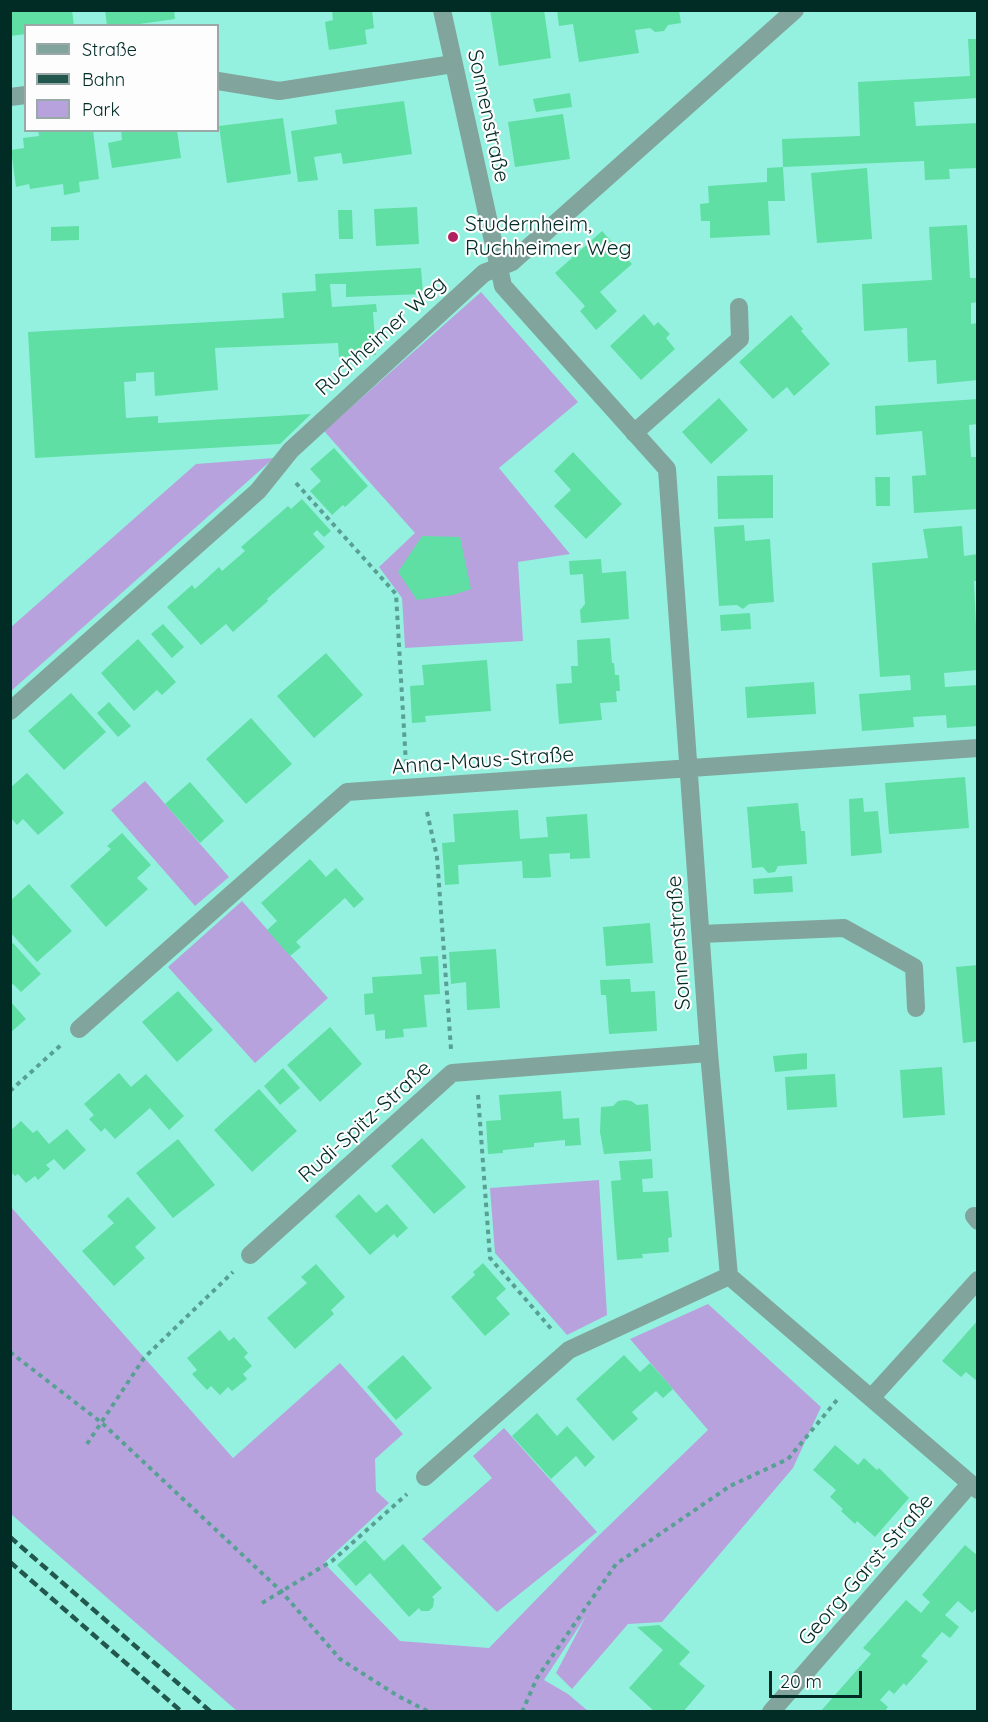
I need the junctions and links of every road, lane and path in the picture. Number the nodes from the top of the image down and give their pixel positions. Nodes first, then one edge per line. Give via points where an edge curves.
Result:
1 (442, 10) edge
2 (795, 10) edge
3 (453, 64) junction
4 (219, 81) edge
5 (499, 268) junction
6 (739, 307) dead end
7 (634, 433) junction
8 (279, 465) junction
9 (10, 711) edge
10 (978, 748) edge
11 (688, 770) junction
12 (415, 788) junction
13 (701, 934) junction
14 (916, 1008) dead end
15 (79, 1029) joint
16 (709, 1053) junction
17 (476, 1071) junction
18 (452, 1073) junction
19 (10, 1091) edge
20 (250, 1255) joint
21 (729, 1276) junction
22 (978, 1280) edge
23 (569, 1350) junction
24 (10, 1352) edge
25 (852, 1381) junction
26 (871, 1398) junction
27 (102, 1423) junction
28 (87, 1444) dead end
29 (425, 1477) joint
30 (974, 1487) edge
31 (281, 1592) junction
32 (262, 1603) dead end
33 (429, 1712) edge
34 (522, 1712) edge
35 (771, 1712) edge

1 - 3 street, Sonnenstraße
2 - 5 street, Ruchheimer Weg via 512,262
3 - 4 street via 279,91
3 - 5 street, Sonnenstraße
5 - 7 street, Sonnenstraße via 503,286
5 - 8 street, Ruchheimer Weg via 484,273
6 - 7 street via 740,339
7 - 11 street, Sonnenstraße via 667,469
8 - 9 street, Ruchheimer Weg via 258,490
8 - 12 path via 396,594
10 - 11 street, Anna-Maus-Straße
11 - 12 street, Anna-Maus-Straße
11 - 13 street, Sonnenstraße
12 - 15 street, Anna-Maus-Straße via 348,792
12 - 18 path via 436,857
13 - 14 street via 844,928 914,967
13 - 16 street, Sonnenstraße
15 - 19 path
16 - 17 street, Rudi-Spitz-Straße
16 - 21 street, Sonnenstraße
17 - 18 street, Rudi-Spitz-Straße
17 - 23 path via 490,1258
18 - 20 street, Rudi-Spitz-Straße
20 - 27 path via 144,1358
21 - 23 street
21 - 25 street
22 - 26 street
23 - 29 street
24 - 27 path
25 - 26 street
25 - 34 path via 788,1460 730,1486 616,1563 537,1678
26 - 30 street
27 - 28 path
27 - 31 path
29 - 31 path via 332,1561
30 - 35 street, Georg-Garst-Straße
31 - 32 path
31 - 33 path via 340,1659

